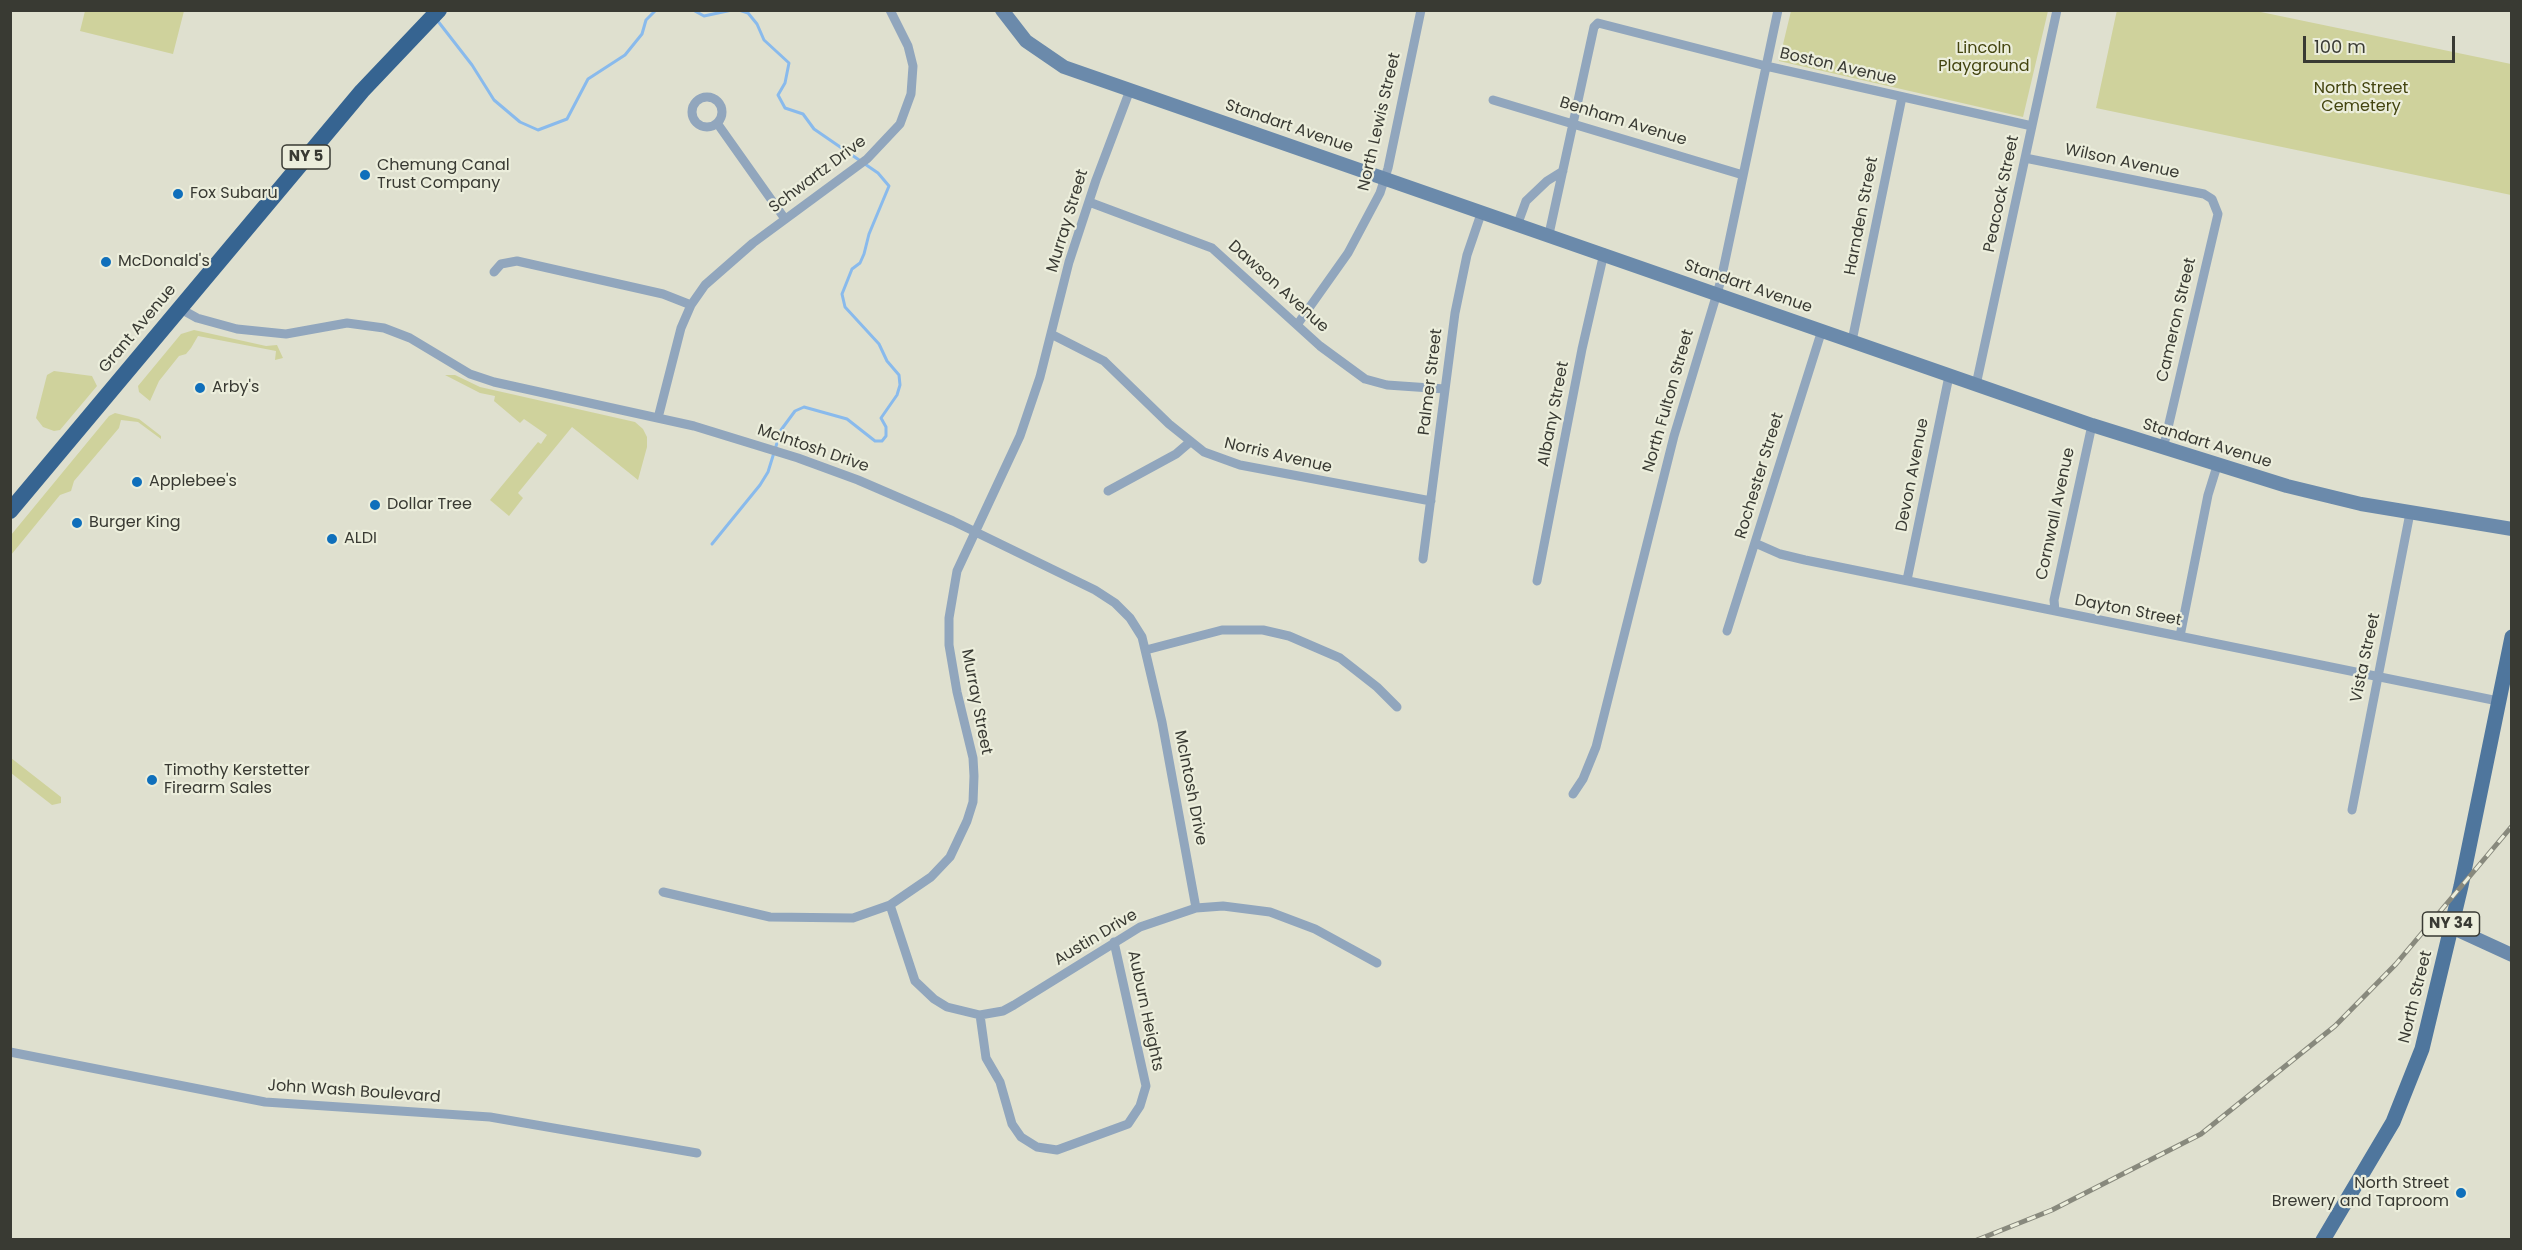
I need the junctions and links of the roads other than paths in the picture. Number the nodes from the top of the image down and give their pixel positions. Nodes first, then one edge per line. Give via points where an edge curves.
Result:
1 (439, 10) edge
2 (890, 10) edge
3 (1002, 10) edge
4 (1421, 10) edge
5 (1778, 10) edge
6 (2057, 10) edge
7 (1766, 66) junction
8 (1130, 90) junction
9 (1902, 97) junction
10 (1493, 100) dead end
11 (717, 123) dead end
12 (1573, 123) junction
13 (2032, 126) junction
14 (2025, 158) junction
15 (1563, 171) junction
16 (1743, 175) junction
17 (1385, 178) junction
18 (2212, 199) joint
19 (1089, 201) junction
20 (1482, 211) junction
21 (786, 219) junction
22 (1518, 223) junction
23 (1549, 234) junction
24 (1604, 253) junction
25 (494, 272) dead end
26 (1717, 294) junction
27 (690, 305) junction
28 (179, 308) junction
29 (1297, 324) junction
30 (1822, 330) junction
31 (1051, 334) junction
32 (1852, 340) junction
33 (1949, 376) junction
34 (1976, 385) junction
35 (1445, 389) junction
36 (658, 418) junction
37 (2092, 425) junction
38 (1190, 442) junction
39 (2163, 449) junction
40 (2217, 466) junction
41 (1108, 491) dead end
42 (1431, 501) junction
43 (10, 511) edge
44 (2410, 513) junction
45 (2511, 530) edge
46 (974, 531) junction
47 (1755, 543) junction
48 (1423, 559) dead end
49 (1907, 580) junction
50 (1537, 581) dead end
51 (2055, 610) junction
52 (1728, 631) dead end
53 (2180, 636) junction
54 (2511, 637) edge
55 (1146, 650) junction
56 (2379, 677) junction
57 (2498, 701) junction
58 (1397, 707) dead end
59 (1573, 794) dead end
60 (2352, 810) dead end
61 (663, 892) dead end
62 (890, 905) junction
63 (1196, 908) junction
64 (2451, 927) junction
65 (1114, 942) junction
66 (2511, 955) edge
67 (1377, 963) dead end
68 (980, 1015) junction
69 (10, 1052) edge
70 (697, 1153) dead end
71 (2323, 1239) edge

1 - 28 highway, Grant Avenue / NY 5 via 362,91
2 - 21 street, Schwartz Drive via 913,66 911,94 903,118 872,155
3 - 8 street, Standart Avenue via 1026,41 1046,57
4 - 17 street, North Lewis Street
5 - 7 street, North Fulton Street
6 - 13 street, Peacock Street
7 - 9 street, Boston Avenue
7 - 12 street, Boston Avenue via 1615,26 1595,25
7 - 16 street, North Fulton Street
8 - 17 street, Standart Avenue
8 - 19 street, Murray Street
9 - 13 street, Boston Avenue
9 - 32 street, Harnden Street
10 - 12 street, Benham Avenue
11 - 21 street
12 - 15 street
12 - 16 street, Benham Avenue
13 - 14 street, Peacock Street
14 - 18 street, Wilson Avenue via 2204,194
14 - 34 street, Peacock Street
15 - 22 street via 1526,201
15 - 23 street
16 - 26 street, North Fulton Street
17 - 20 street, Standart Avenue
17 - 29 street, North Lewis Street via 1373,210 1348,253
18 - 39 street, Cameron Street via 2218,214
19 - 29 street, Dawson Avenue via 1212,248
19 - 31 street, Murray Street
20 - 22 street, Standart Avenue
20 - 35 street, Palmer Street via 1462,274
21 - 27 street, Schwartz Drive via 720,270
22 - 23 street, Standart Avenue
23 - 24 street, Standart Avenue
24 - 26 street, Standart Avenue
24 - 50 street, Albany Street
25 - 27 street via 501,264 517,261 663,294
26 - 30 street, Standart Avenue
26 - 59 street, North Fulton Street via 1674,436 1596,747
27 - 36 street, Schwartz Drive
28 - 36 street, McIntosh Drive via 200,319 286,334 347,322 384,327 470,374 494,382
28 - 43 highway, Grant Avenue / NY 5
29 - 35 street, Dawson Avenue via 1365,379 1388,385
30 - 32 street, Standart Avenue
30 - 47 street, Rochester Street
31 - 38 street, Norris Avenue via 1104,361
31 - 46 street, Murray Street via 1020,436
32 - 33 street, Standart Avenue
33 - 34 street, Standart Avenue
33 - 49 street, Devon Avenue
34 - 37 street, Standart Avenue
35 - 42 street, Palmer Street
36 - 46 street, McIntosh Drive via 798,458
37 - 39 street, Standart Avenue
37 - 51 street, Cornwall Avenue
38 - 41 street via 1176,454
38 - 42 street, Norris Avenue via 1204,452 1240,465
39 - 40 street, Standart Avenue
40 - 44 street, Standart Avenue
40 - 53 street
42 - 48 street, Palmer Street
44 - 45 street, Standart Avenue
44 - 56 street, Vista Street
46 - 55 street, McIntosh Drive via 1115,603 1134,623
46 - 62 street, Murray Street via 957,571 949,630 957,692 973,758 973,802 960,840 945,865
47 - 49 street, Dayton Street via 1779,554
47 - 52 street, Rochester Street
49 - 51 street, Dayton Street
51 - 53 street, Dayton Street
53 - 56 street, Dayton Street
54 - 57 main road, North Street / NY 34
55 - 58 street via 1222,630 1263,630 1289,636 1340,658
55 - 63 street, McIntosh Drive
56 - 57 street, Dayton Street
56 - 60 street, Vista Street
57 - 64 main road, North Street / NY 34
61 - 62 street, Murray Street via 777,917 853,918
62 - 68 street, Austin Drive via 915,981 948,1007
63 - 65 street, Austin Drive via 1159,918
63 - 67 street, Austin Drive via 1223,906 1270,912 1315,929
64 - 66 street
64 - 71 main road, North Street / NY 34 via 2411,1080 2380,1147
65 - 68 street, Austin Drive via 1003,1011
65 - 68 street, Auburn Heights via 1146,1083 1140,1106 1128,1125 1057,1150 1037,1147 1021,1137 986,1058
69 - 70 street, John Wash Boulevard via 264,1102 490,1118

